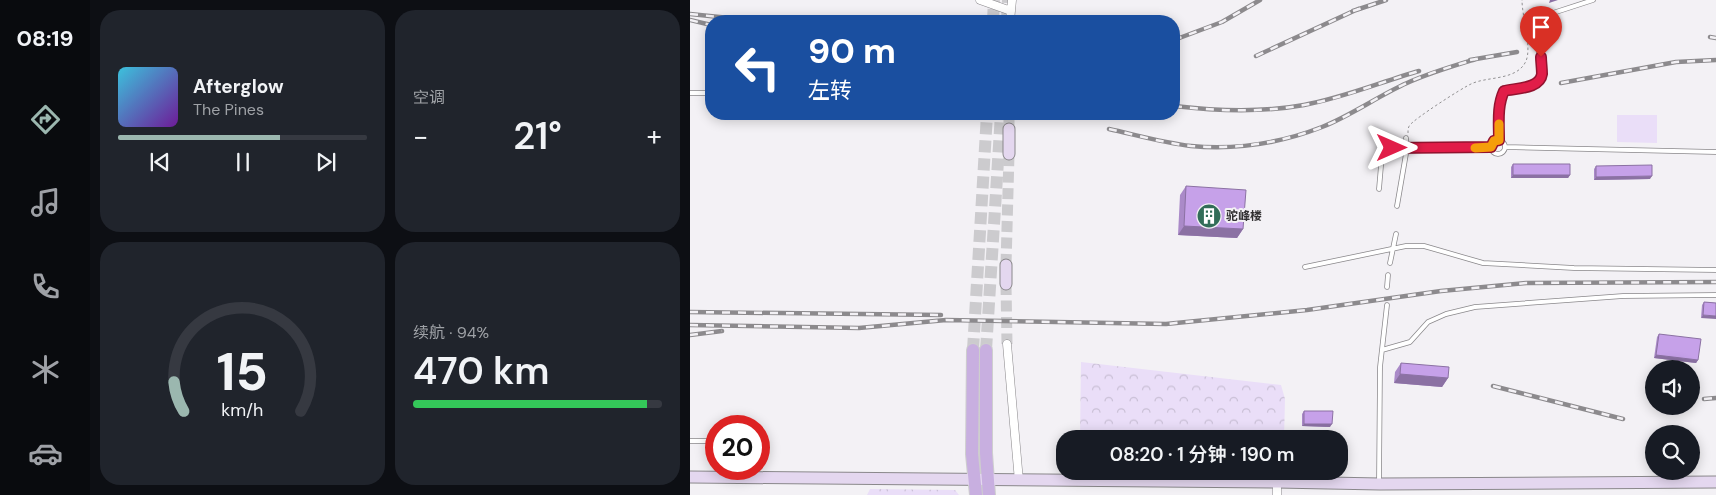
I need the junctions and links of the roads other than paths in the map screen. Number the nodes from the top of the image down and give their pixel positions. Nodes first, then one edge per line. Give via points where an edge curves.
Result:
1 (980, 0) edge
2 (1012, 0) edge
3 (1593, 0) edge
4 (1011, 11) junction
5 (1011, 15) edge
6 (690, 93) edge
7 (705, 93) edge
8 (1009, 129) tunnel mouth
9 (1406, 138) road end
10 (1499, 140) junction
11 (1491, 147) junction
12 (1505, 147) junction
13 (1406, 148) junction
14 (1716, 152) edge
15 (1009, 154) tunnel mouth
16 (1379, 189) dead end
17 (1397, 206) dead end
18 (1396, 234) dead end
19 (1393, 249) junction
20 (1390, 263) dead end
21 (1006, 265) tunnel mouth
22 (1305, 267) dead end
23 (1716, 270) edge
24 (1388, 275) dead end
25 (1006, 284) tunnel mouth
26 (1388, 288) dead end
27 (1716, 295) edge
28 (1387, 305) dead end
29 (1007, 344) tunnel mouth
30 (972, 350) tunnel mouth
31 (986, 350) tunnel mouth
32 (1382, 350) junction
33 (705, 441) edge
34 (690, 442) edge
35 (690, 477) edge
36 (974, 480) junction
37 (988, 480) junction
38 (1019, 481) junction
39 (1277, 482) junction
40 (1716, 482) edge
41 (1380, 484) junction
42 (976, 495) edge
43 (989, 495) edge
44 (1277, 495) edge

1 - 4 street
2 - 4 street
3 - 10 lane via 1538,20 1535,33 1542,75 1533,86 1504,91 1500,99
4 - 5 street
6 - 7 lane
8 - 15 street
9 - 13 lane
10 - 11 lane via 1494,141
10 - 12 lane
11 - 12 lane via 1497,154
11 - 13 lane
12 - 14 lane
13 - 16 lane via 1392,148 1382,154
13 - 17 lane
18 - 19 lane
19 - 20 lane
19 - 22 lane
19 - 23 lane via 1424,246 1483,263
21 - 25 street
24 - 26 lane
27 - 32 lane via 1623,296 1475,307 1428,322 1410,342
28 - 32 lane
29 - 38 street
30 - 36 main road
31 - 37 main road
32 - 41 lane
33 - 34 lane
35 - 36 street
36 - 37 street
36 - 42 main road
37 - 38 street
37 - 43 main road
38 - 39 street
39 - 41 street
39 - 44 street
40 - 41 street

